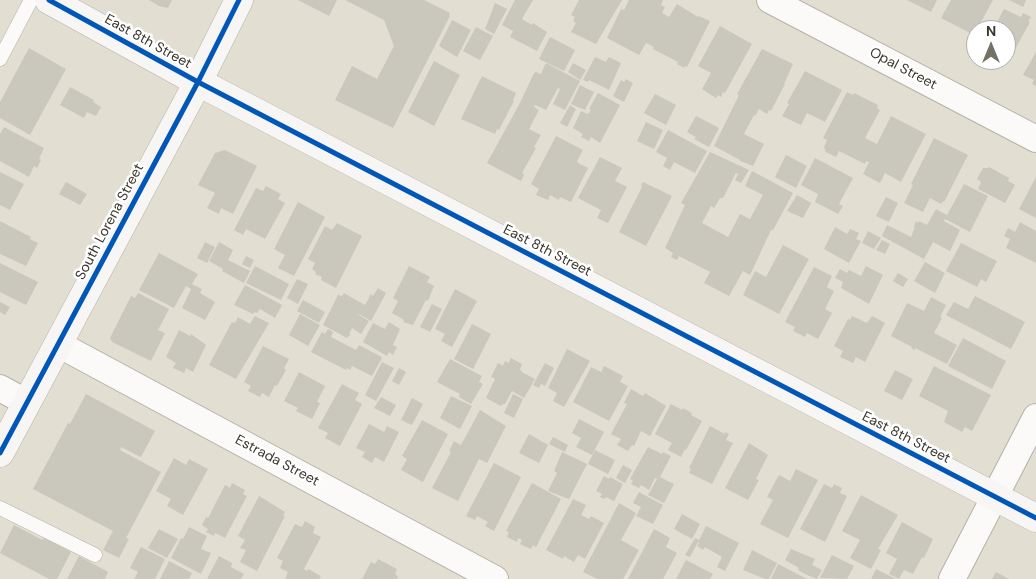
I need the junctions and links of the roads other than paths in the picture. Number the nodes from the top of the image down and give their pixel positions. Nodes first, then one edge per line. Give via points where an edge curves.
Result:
1 (31, 0) edge
2 (49, 0) edge
3 (239, 0) edge
4 (770, 0) edge
5 (0, 59) edge
6 (198, 82) junction
7 (1036, 139) edge
8 (58, 344) junction
9 (0, 388) edge
10 (27, 403) junction
11 (1036, 417) edge
12 (0, 453) edge
13 (996, 497) junction
14 (0, 508) edge
15 (1036, 518) edge
16 (94, 555) dead end
17 (495, 579) edge
18 (952, 579) edge

1 - 5 lane
2 - 6 main road, East 8th Street
3 - 6 main road, South Lorena Street
4 - 7 street, Opal Street
6 - 8 main road, South Lorena Street
6 - 13 main road, East 8th Street
8 - 10 main road, South Lorena Street
8 - 17 street, Estrada Street
9 - 10 street
10 - 12 main road, South Lorena Street
11 - 13 street
13 - 15 main road, East 8th Street
13 - 18 street
14 - 16 lane

